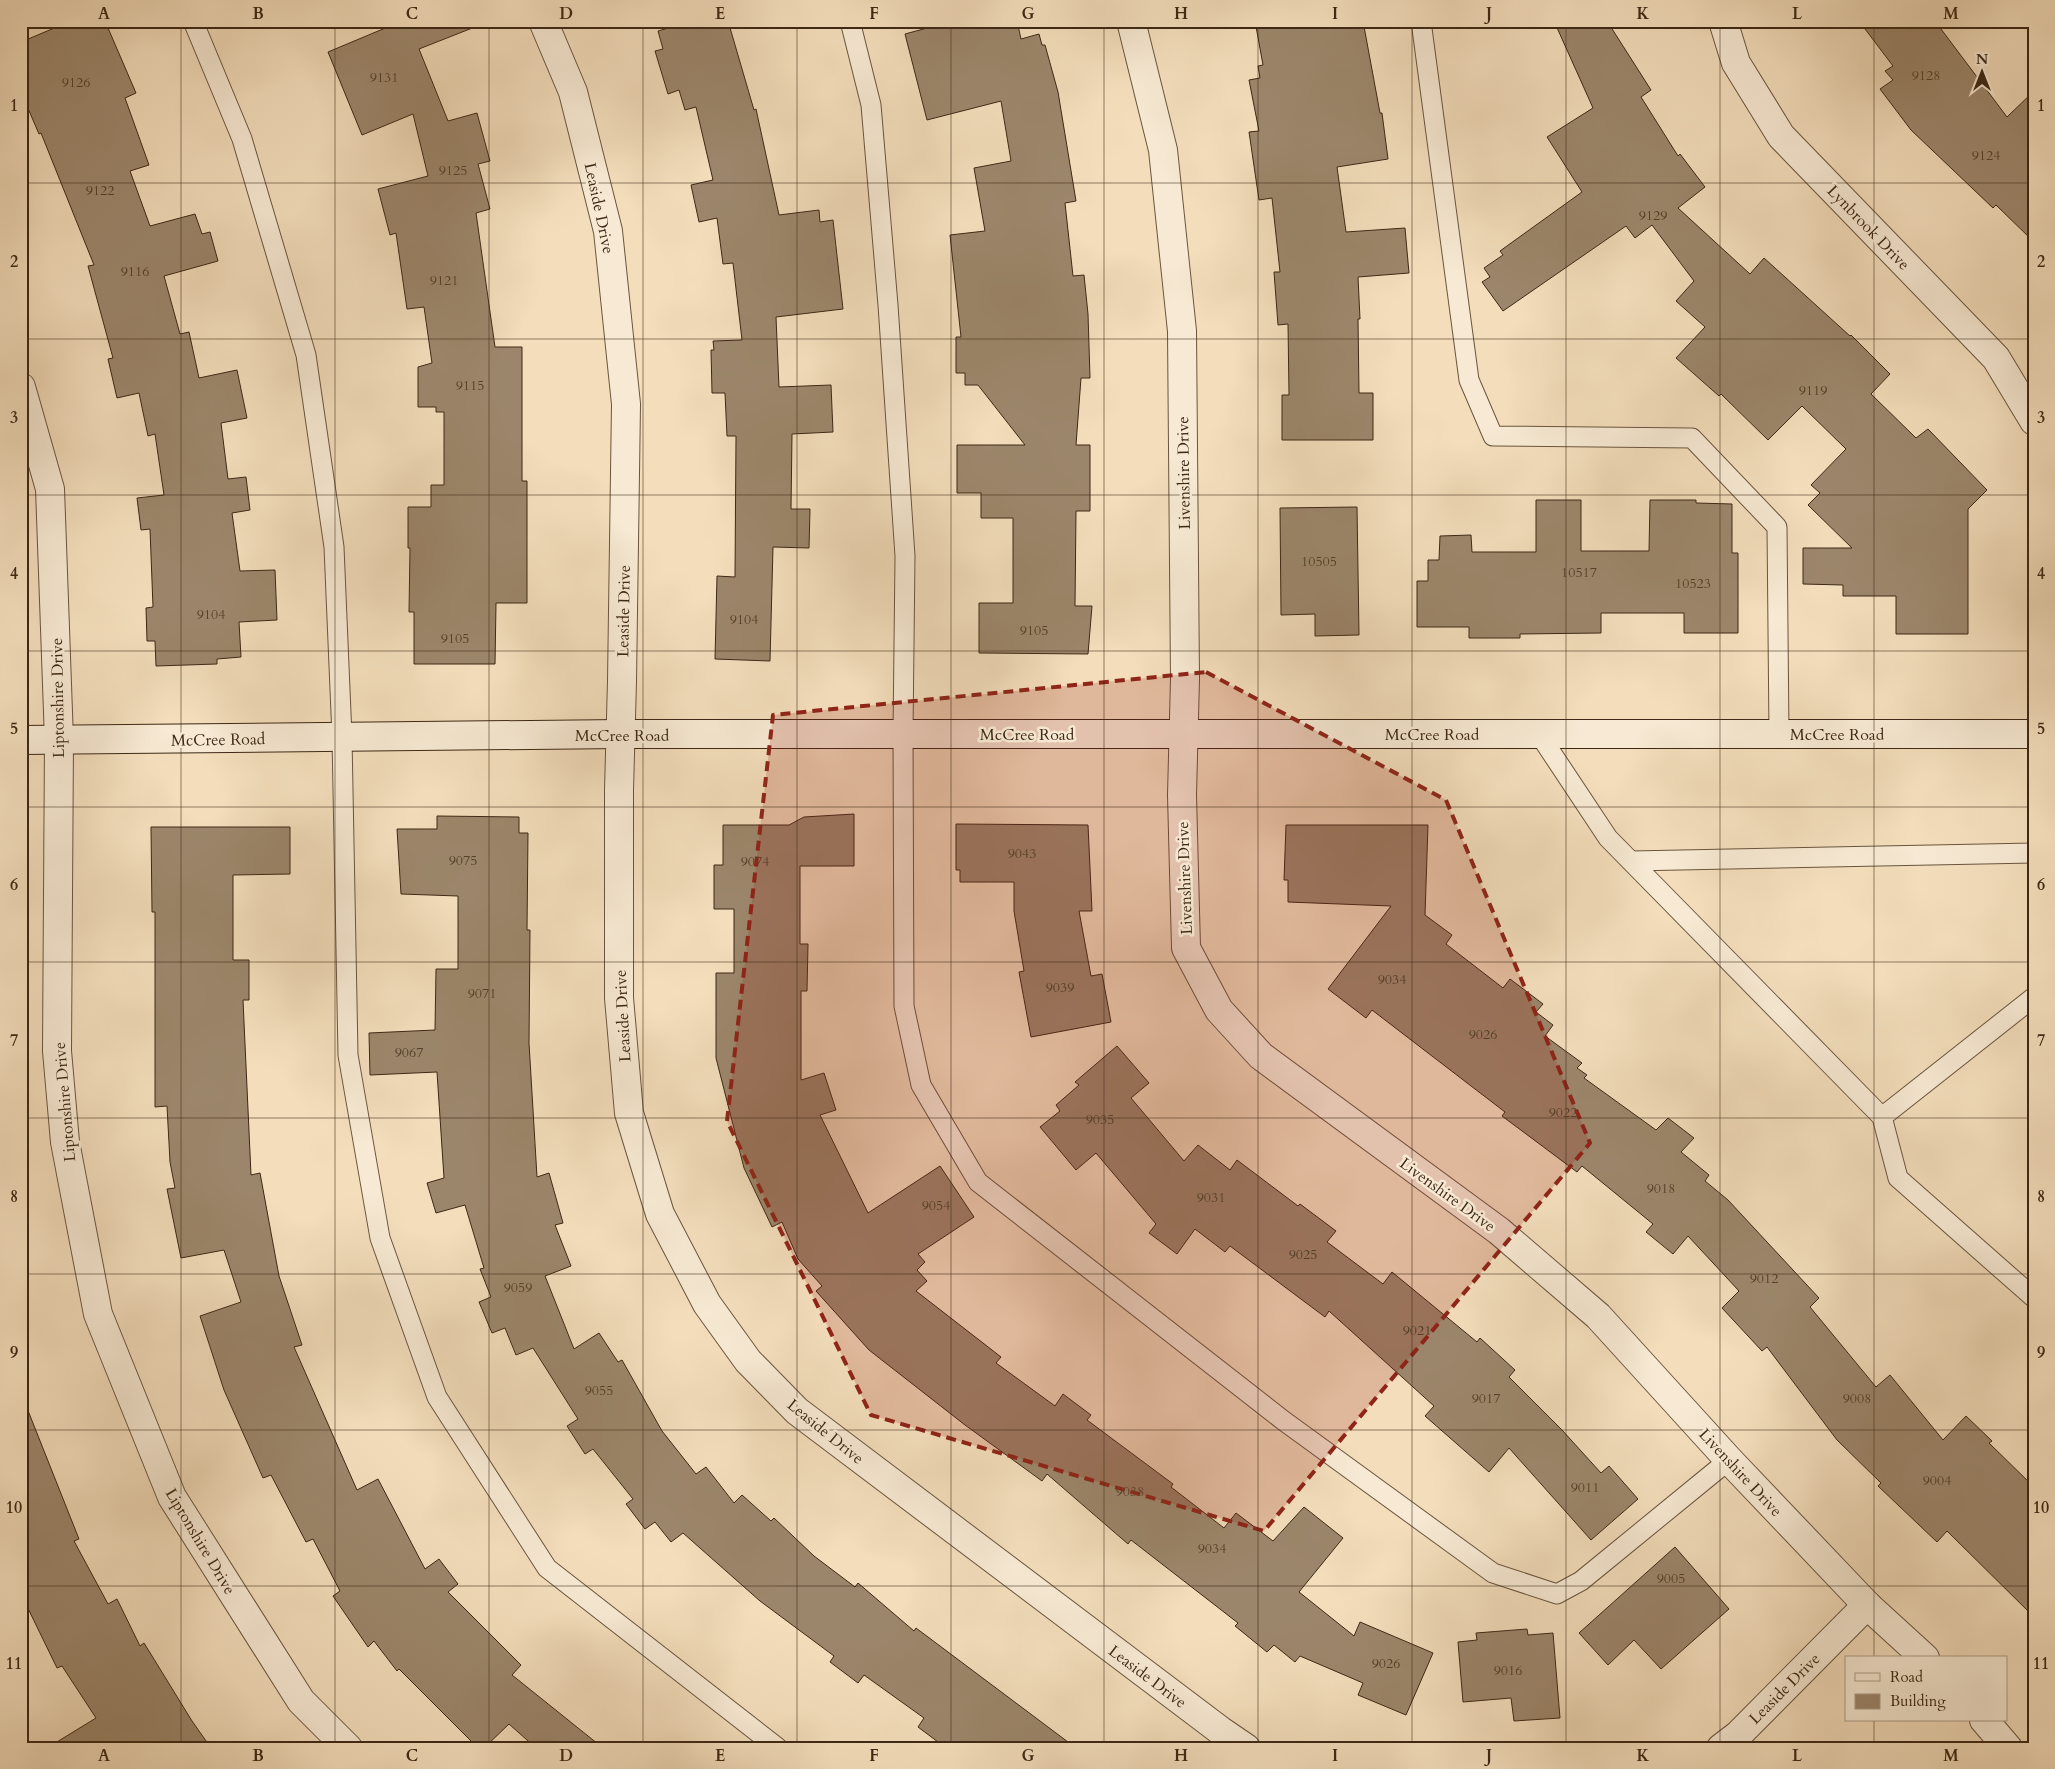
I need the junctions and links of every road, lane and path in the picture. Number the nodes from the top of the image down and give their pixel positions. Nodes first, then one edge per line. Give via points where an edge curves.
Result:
1 (194, 21) edge
2 (543, 21) edge
3 (850, 21) edge
4 (1131, 21) edge
5 (1421, 21) edge
6 (1723, 21) edge
7 (21, 387) edge
8 (2034, 420) edge
9 (621, 734) junction
10 (903, 734) junction
11 (1183, 734) junction
12 (1539, 734) junction
13 (1779, 734) junction
14 (2034, 734) edge
15 (342, 738) junction
16 (21, 740) edge
17 (58, 740) junction
18 (2034, 853) edge
19 (1631, 861) junction
20 (2034, 997) edge
21 (1882, 1117) junction
22 (2034, 1298) edge
23 (1729, 1460) junction
24 (1867, 1606) junction
25 (1923, 1656) edge
26 (1986, 1722) edge
27 (348, 1748) edge
28 (778, 1748) edge
29 (1246, 1748) edge
30 (1721, 1748) edge
31 (2008, 1748) edge

1 - 15 lane via 242,138 306,355 334,547
2 - 9 street, Leaside Drive via 573,92 608,231 626,404
3 - 10 lane via 871,105 888,305 905,556
4 - 11 street, Livenshire Drive via 1163,150 1182,332
5 - 13 lane via 1469,380 1493,436 1692,438 1777,527
6 - 8 street, Lynbrook Drive via 1736,63 1781,136 1996,358
7 - 17 street, Liptonshire Drive via 50,489
9 - 10 street, McCree Road
9 - 15 street, McCree Road
9 - 29 street, Leaside Drive via 620,998 629,1114 660,1214 707,1304 748,1361 797,1411
10 - 11 street, McCree Road
10 - 23 lane via 904,1006 921,1086 978,1182 1284,1421 1493,1573 1557,1594 1581,1581
11 - 12 street, McCree Road
11 - 23 street, Livenshire Drive via 1186,948 1219,1010 1261,1056 1499,1231 1598,1316
12 - 13 street, McCree Road
12 - 19 lane via 1608,838
13 - 14 street, McCree Road
15 - 17 street, McCree Road
15 - 28 lane via 348,1055 380,1238 437,1397 547,1568
16 - 17 street, McCree Road
17 - 27 street, Liptonshire Drive via 57,1051 65,1142 98,1314 172,1497 301,1701
18 - 19 lane
19 - 21 lane
20 - 21 lane
21 - 22 lane via 1898,1178
23 - 24 street, Livenshire Drive
24 - 25 street, Livenshire Drive
24 - 30 street, Leaside Drive via 1738,1735
26 - 31 street

